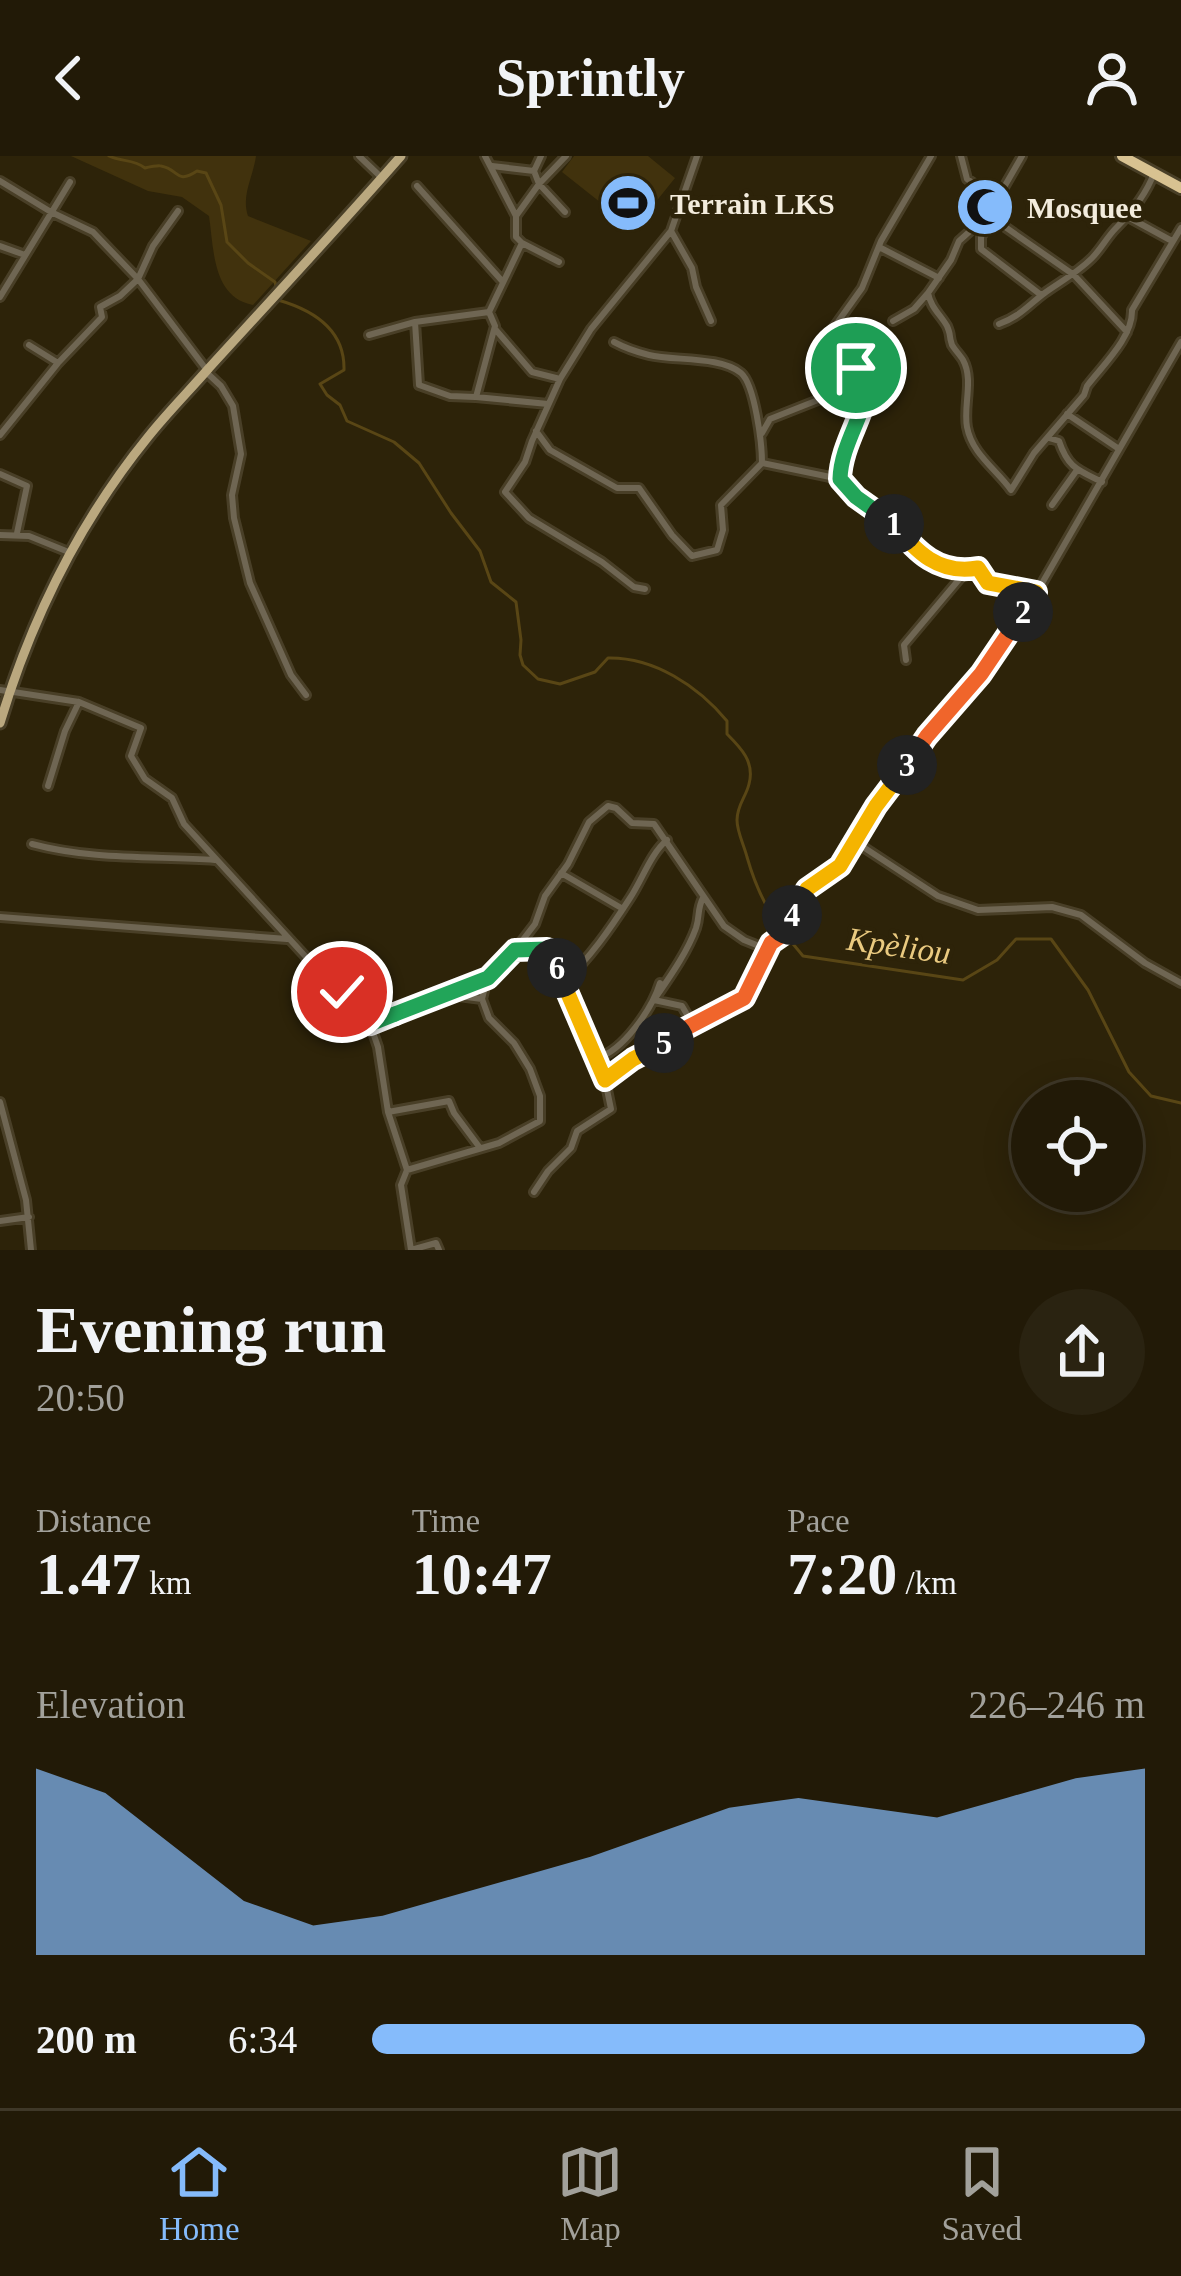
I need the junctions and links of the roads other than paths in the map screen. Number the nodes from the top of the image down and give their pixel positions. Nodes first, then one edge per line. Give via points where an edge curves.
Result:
1 (359, 156) edge
2 (401, 156) edge
3 (485, 156) edge
4 (541, 156) edge
5 (566, 156) edge
6 (697, 156) edge
7 (931, 156) edge
8 (961, 156) edge
9 (1022, 156) edge
10 (1122, 156) edge
11 (492, 166) junction
12 (534, 171) junction
13 (1154, 173) junction
14 (382, 178) junction
15 (0, 181) edge
16 (70, 182) dead end
17 (539, 184) junction
18 (417, 186) dead end
19 (1181, 188) edge
20 (998, 200) junction
21 (178, 211) dead end
22 (51, 212) junction
23 (565, 212) dead end
24 (516, 216) junction
25 (990, 217) junction
26 (1128, 218) junction
27 (1181, 228) edge
28 (671, 231) junction
29 (1173, 241) junction
30 (522, 243) junction
31 (0, 246) edge
32 (879, 247) junction
33 (25, 255) junction
34 (559, 262) dead end
35 (1074, 275) junction
36 (939, 278) junction
37 (138, 279) junction
38 (503, 282) junction
39 (928, 293) junction
40 (1041, 296) junction
41 (0, 297) edge
42 (489, 312) junction
43 (711, 321) dead end
44 (893, 321) dead end
45 (415, 322) junction
46 (999, 324) dead end
47 (495, 328) junction
48 (1127, 332) junction
49 (369, 334) dead end
50 (614, 342) dead end
51 (1181, 342) edge
52 (29, 345) dead end
53 (58, 363) junction
54 (206, 372) junction
55 (560, 379) junction
56 (861, 383) junction
57 (476, 398) junction
58 (548, 404) junction
59 (1067, 414) junction
60 (536, 431) junction
61 (762, 433) junction
62 (0, 435) edge
63 (1047, 437) junction
64 (1120, 449) junction
65 (762, 463) junction
66 (1077, 470) junction
67 (0, 474) edge
68 (840, 479) junction
69 (1102, 482) junction
70 (1052, 505) dead end
71 (16, 533) junction
72 (0, 535) edge
73 (71, 553) junction
74 (967, 570) junction
75 (645, 589) dead end
76 (1036, 592) junction
77 (906, 660) dead end
78 (5, 691) edge
79 (306, 695) dead end
80 (79, 702) junction
81 (0, 723) edge
82 (48, 786) dead end
83 (667, 840) junction
84 (854, 841) junction
85 (32, 844) dead end
86 (215, 860) junction
87 (561, 873) junction
88 (703, 898) junction
89 (623, 908) junction
90 (0, 917) edge
91 (287, 939) junction
92 (515, 950) junction
93 (769, 950) junction
94 (488, 978) junction
95 (1181, 982) edge
96 (563, 983) junction
97 (659, 983) dead end
98 (448, 995) junction
99 (482, 999) junction
100 (654, 1000) junction
101 (370, 1024) junction
102 (692, 1024) junction
103 (597, 1058) junction
104 (605, 1080) junction
105 (0, 1102) edge
106 (388, 1112) junction
107 (480, 1148) junction
108 (407, 1170) junction
109 (534, 1192) dead end
110 (29, 1216) junction
111 (0, 1222) edge
112 (31, 1250) edge
113 (439, 1250) edge

1 - 14 street
2 - 14 main road
3 - 11 street
4 - 12 street
5 - 17 street
6 - 28 street
7 - 32 street
8 - 20 street via 967,179
9 - 20 street
10 - 13 highway
11 - 12 street
11 - 24 street
12 - 17 street
13 - 19 highway
13 - 26 street
14 - 54 main road
15 - 22 street
16 - 22 street
17 - 23 street
17 - 24 street
18 - 38 street
20 - 25 street
21 - 37 street
22 - 33 street
22 - 37 street via 93,232
24 - 30 street
25 - 35 street
25 - 36 street via 958,241
25 - 40 street via 981,249
26 - 29 street
26 - 35 street
27 - 29 street
28 - 43 street
28 - 55 street
29 - 48 street
30 - 34 street
30 - 38 street
31 - 33 street
32 - 36 street
32 - 56 street via 826,339
33 - 41 street
35 - 40 street
35 - 48 street
36 - 39 street
37 - 53 street via 100,307 102,317
37 - 54 street
38 - 42 street
39 - 44 street
39 - 63 street via 965,363 971,441 1011,490
40 - 46 street
42 - 45 street
42 - 47 street
45 - 49 street
45 - 57 street via 419,385
47 - 55 street via 532,372
47 - 57 street
48 - 59 street
50 - 61 street via 741,373
51 - 64 street
52 - 53 street
53 - 62 street
54 - 73 main road via 139,449
54 - 79 street via 233,406 242,454 232,495 247,570
55 - 58 street
56 - 61 street via 770,419
56 - 68 street via 868,387 865,406
57 - 58 street
58 - 60 street
59 - 63 street
59 - 64 street
60 - 65 street via 550,450 617,488 639,488 692,556 717,550 721,505
60 - 75 street via 505,492 529,518
61 - 65 street
63 - 66 street via 1059,441
64 - 69 street
65 - 68 street
66 - 69 street
66 - 70 street
67 - 71 street via 27,486
68 - 74 street via 917,553
69 - 76 street
71 - 72 street
71 - 73 street
73 - 78 main road
74 - 76 street via 978,568 988,583
74 - 77 street via 904,645
76 - 84 street
78 - 80 street
78 - 81 main road
80 - 82 street
80 - 86 street via 141,728 131,756 136,766 172,798
83 - 87 street via 654,824 632,823 608,806 589,822
83 - 88 street
83 - 89 street
84 - 93 street via 840,866 807,889
84 - 95 street via 938,896 978,910 1052,907 1081,915
85 - 86 street via 83,856
86 - 91 street
87 - 89 street
87 - 92 street
88 - 93 street via 724,926
88 - 100 street via 692,936
89 - 96 street
90 - 91 street
91 - 101 street via 317,969 340,973 342,992
92 - 94 street
92 - 96 street via 547,949
93 - 102 street via 744,998
94 - 98 street
94 - 99 street
96 - 103 street
97 - 100 street
98 - 99 street
98 - 101 street
99 - 107 street via 530,1069 540,1121
100 - 102 street via 682,1006
100 - 103 street via 625,1040
101 - 106 street
102 - 104 street
103 - 104 street
104 - 109 street via 611,1109 577,1131
105 - 110 street
106 - 107 street via 449,1101
106 - 108 street
107 - 108 street
108 - 113 street via 401,1185 411,1250 436,1243
110 - 111 street
110 - 112 street

